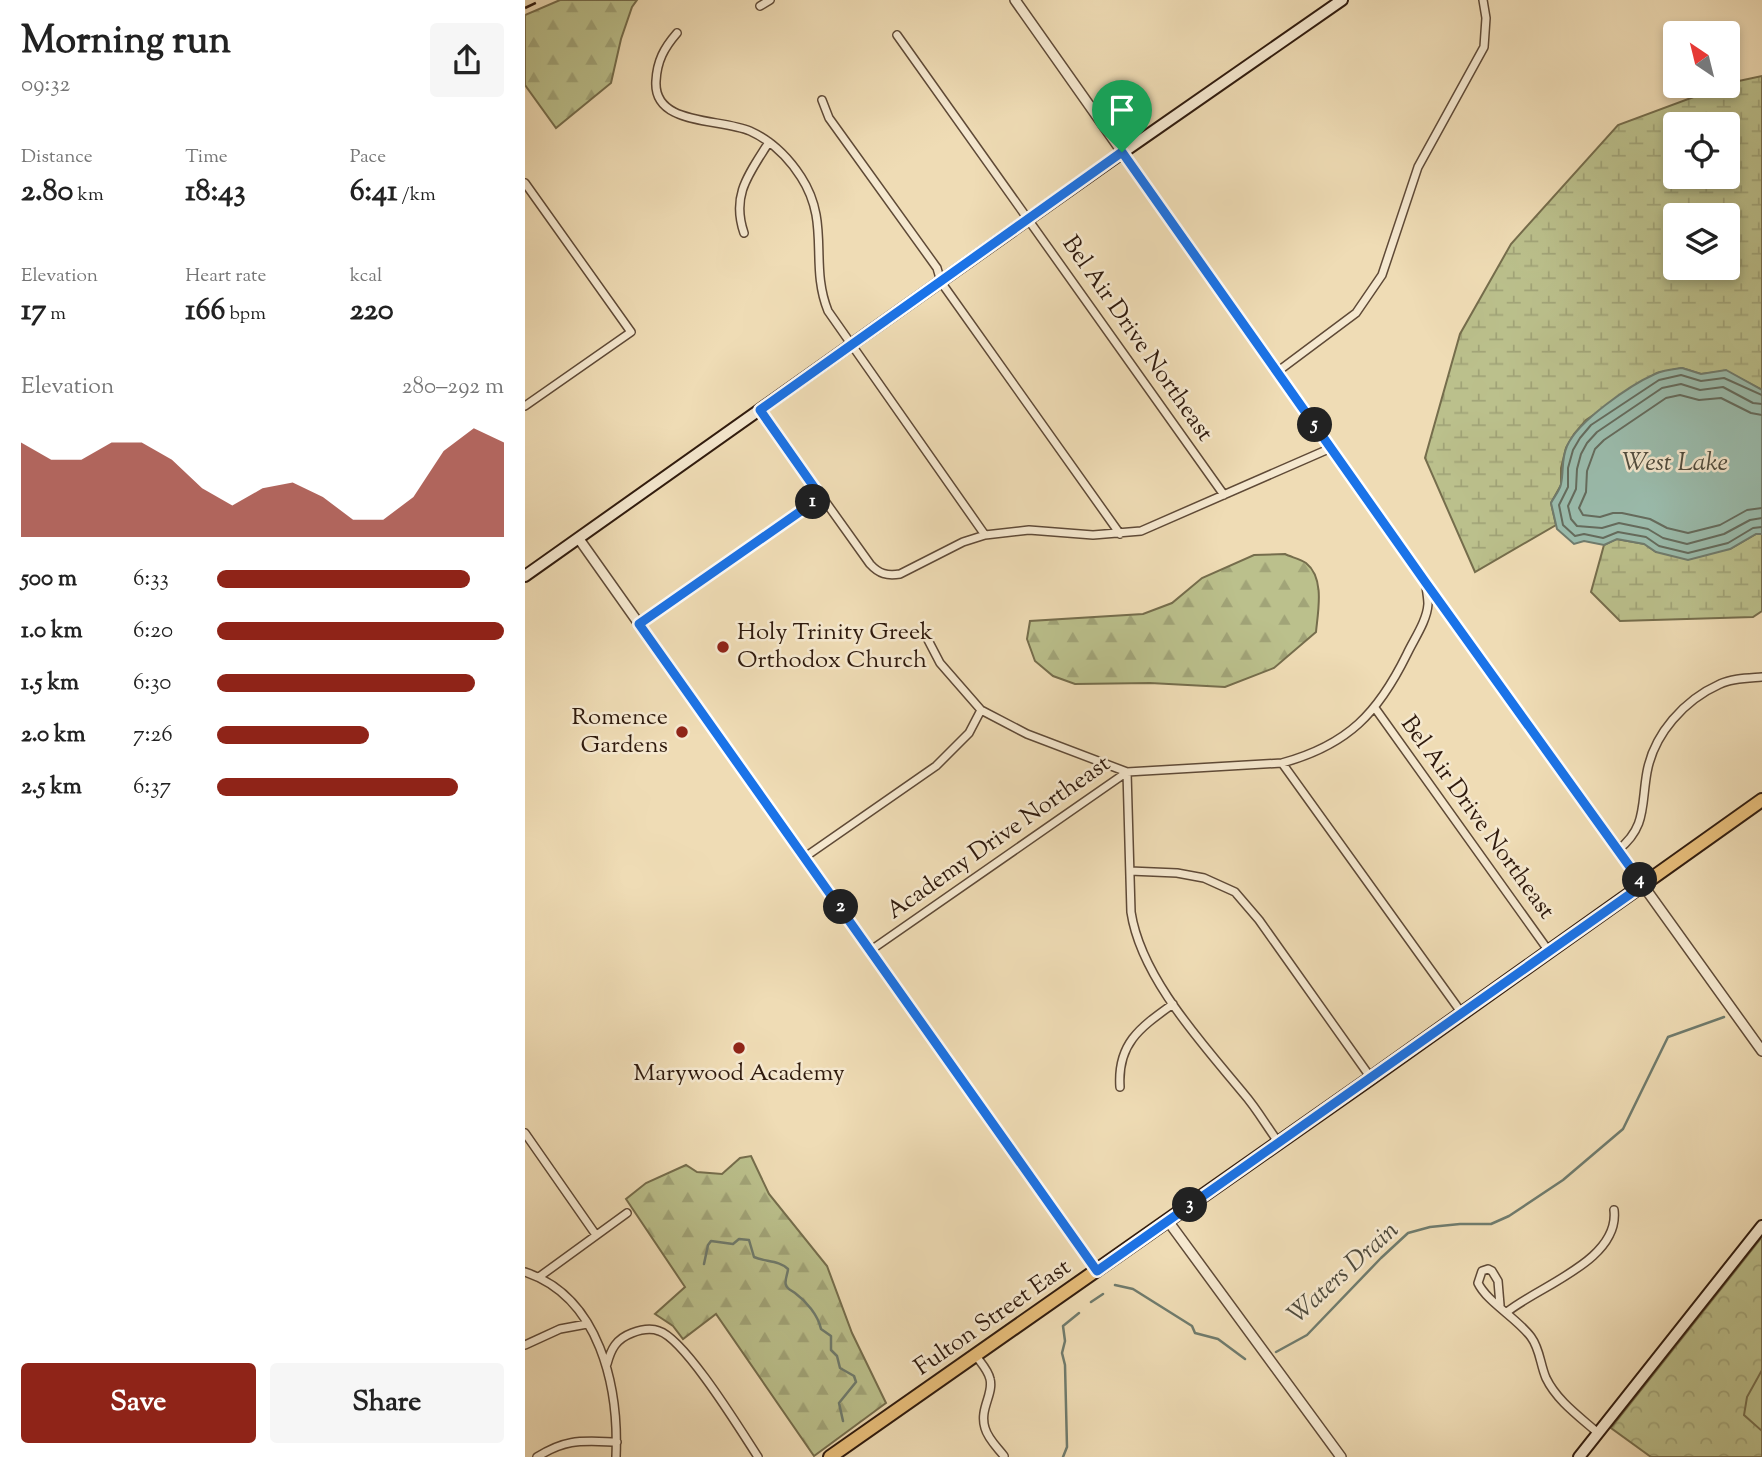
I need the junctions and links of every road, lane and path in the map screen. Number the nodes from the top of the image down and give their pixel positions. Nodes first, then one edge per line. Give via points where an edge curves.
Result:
1 (770, 0) edge
2 (1015, 0) edge
3 (1342, 0) edge
4 (1483, 0) edge
5 (761, 6) dead end
6 (677, 33) dead end
7 (897, 35) dead end
8 (822, 100) dead end
9 (769, 142) junction
10 (1122, 152) junction
11 (525, 183) edge
12 (1029, 219) junction
13 (744, 233) dead end
14 (941, 282) junction
15 (851, 345) junction
16 (1277, 372) junction
17 (525, 406) edge
18 (760, 410) junction
19 (1331, 448) junction
20 (1224, 495) junction
21 (821, 497) junction
22 (1120, 534) junction
23 (985, 535) junction
24 (579, 539) junction
25 (525, 576) edge
26 (1426, 583) junction
27 (639, 624) junction
28 (928, 640) dead end
29 (1762, 677) edge
30 (1375, 708) junction
31 (981, 710) junction
32 (1282, 763) junction
33 (1127, 772) junction
34 (1762, 800) edge
35 (1618, 850) junction
36 (805, 857) junction
37 (1130, 872) junction
38 (1643, 885) junction
39 (871, 950) junction
40 (1548, 950) junction
41 (1173, 1004) junction
42 (1461, 1012) junction
43 (1762, 1051) edge
44 (1371, 1078) junction
45 (1120, 1087) dead end
46 (525, 1133) edge
47 (1279, 1143) junction
48 (1614, 1210) dead end
49 (627, 1213) dead end
50 (1168, 1221) junction
51 (1762, 1226) edge
52 (596, 1236) junction
53 (1097, 1271) junction
54 (525, 1272) edge
55 (539, 1277) junction
56 (1500, 1305) junction
57 (1507, 1312) junction
58 (587, 1324) junction
59 (525, 1345) edge
60 (976, 1356) junction
61 (607, 1364) junction
62 (1598, 1433) junction
63 (617, 1442) junction
64 (1004, 1456) edge
65 (537, 1457) edge
66 (617, 1457) edge
67 (758, 1457) edge
68 (830, 1457) edge
69 (1341, 1457) edge
70 (1579, 1457) edge

1 - 5 street
2 - 10 street
3 - 10 main road
4 - 16 street via 1484,47 1418,167 1378,283 1347,321
6 - 9 street via 657,69 656,89 665,108 736,127
7 - 12 street, Bel Air Drive Northeast
8 - 14 street via 829,118 937,268
9 - 13 street via 738,201
9 - 15 street via 790,162 814,203 824,300
10 - 12 main road
10 - 16 street
11 - 17 street via 631,332
12 - 14 main road
12 - 20 street, Bel Air Drive Northeast
14 - 15 main road
14 - 22 street
15 - 18 main road
15 - 23 street
16 - 19 street
18 - 21 street
18 - 24 main road
19 - 20 street
19 - 26 street
20 - 22 street via 1141,531
21 - 23 street via 870,564 890,575
21 - 27 street
22 - 23 street via 1029,530
24 - 25 main road
24 - 27 street
26 - 30 street, Academy Drive Northeast via 1424,619
26 - 35 street
27 - 36 street
28 - 31 street via 940,663
29 - 35 street via 1722,682 1678,714 1659,736 1647,771 1638,828
30 - 32 street, Academy Drive Northeast via 1353,729 1322,748
30 - 40 street, Bel Air Drive Northeast
31 - 33 street via 1027,734
31 - 36 street via 969,733 936,766
32 - 33 street, Academy Drive Northeast
32 - 42 street
33 - 37 street
33 - 39 street, Academy Drive Northeast
34 - 38 main road, Fulton Street East
35 - 38 street
36 - 39 street
37 - 41 street via 1133,928
37 - 44 street via 1204,878 1235,892
38 - 40 main road, Fulton Street East
38 - 43 street
39 - 53 street
40 - 42 main road, Fulton Street East
41 - 45 street via 1126,1047
41 - 47 street
42 - 44 main road, Fulton Street East
44 - 47 main road, Fulton Street East
46 - 52 street
47 - 50 main road, Fulton Street East
48 - 57 street via 1616,1223 1597,1252
49 - 52 street
50 - 53 main road, Fulton Street East
50 - 69 street
51 - 62 main road
52 - 55 street
53 - 60 main road, Fulton Street East
54 - 55 street
55 - 58 street via 575,1304
56 - 56 street via 1496,1276 1488,1269 1482,1271 1478,1277 1481,1290
56 - 57 street
57 - 62 street via 1533,1339 1552,1389
58 - 59 street via 560,1329
58 - 61 street
60 - 64 street via 991,1383 984,1426
60 - 68 main road, Fulton Street East
61 - 63 street
61 - 67 street via 611,1348 626,1335 648,1329 667,1335 684,1351
62 - 70 main road
63 - 65 street via 572,1441
63 - 66 street

